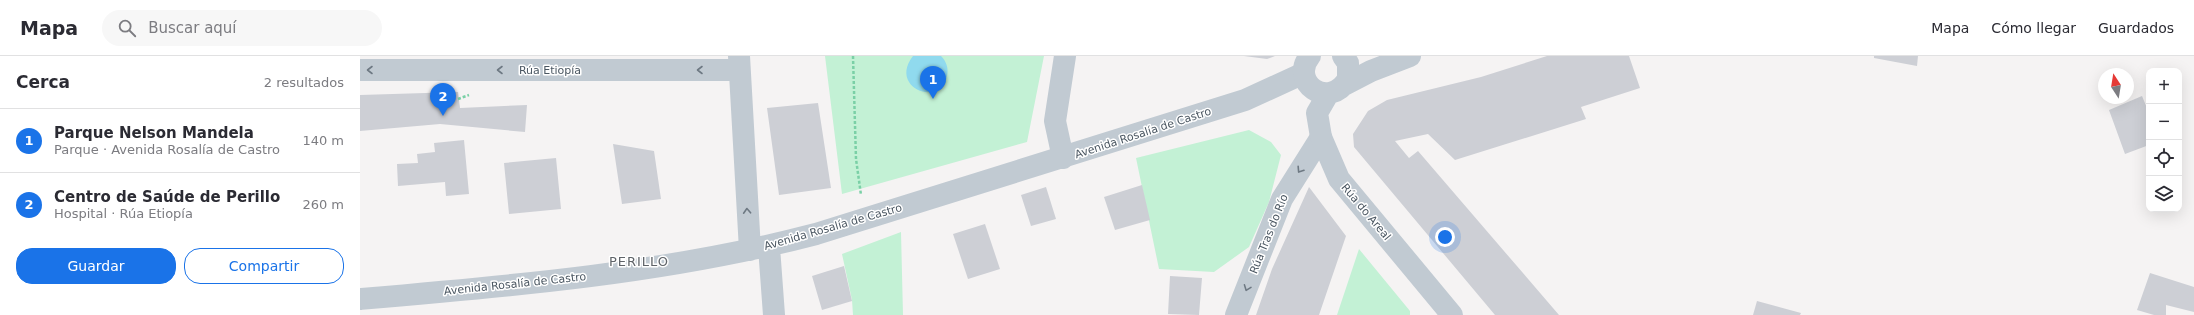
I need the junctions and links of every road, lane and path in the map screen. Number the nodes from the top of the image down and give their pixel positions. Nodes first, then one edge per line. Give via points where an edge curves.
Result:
1 (853, 56) edge
2 (1065, 56) edge
3 (1405, 56) edge
4 (1410, 56) edge
5 (1346, 60) edge
6 (739, 63) edge
7 (360, 70) edge
8 (1320, 80) edge
9 (1321, 137) junction
10 (1063, 158) junction
11 (865, 219) junction
12 (759, 248) junction
13 (360, 299) edge
14 (774, 315) edge
15 (1236, 315) edge
16 (1452, 315) edge

1 - 11 path via 856,159
2 - 10 street via 1055,121
3 - 5 street via 1372,63
4 - 8 street, Avenida Rosalía de Castro via 1371,71
5 - 8 street, Rúa do Areal via 1348,79
6 -> 7 street, Rúa Etiopía
12 -> 6 street
8 - 9 street, Rúa do Areal via 1317,114
8 - 10 street, Avenida Rosalía de Castro via 1245,100
9 -> 15 street, Rúa Tras do Río via 1282,199
9 - 16 street, Rúa do Areal via 1339,179
10 - 11 street, Avenida Rosalía de Castro
11 - 12 street, Avenida Rosalía de Castro
12 - 13 street, Avenida Rosalía de Castro via 638,270
12 - 14 street

